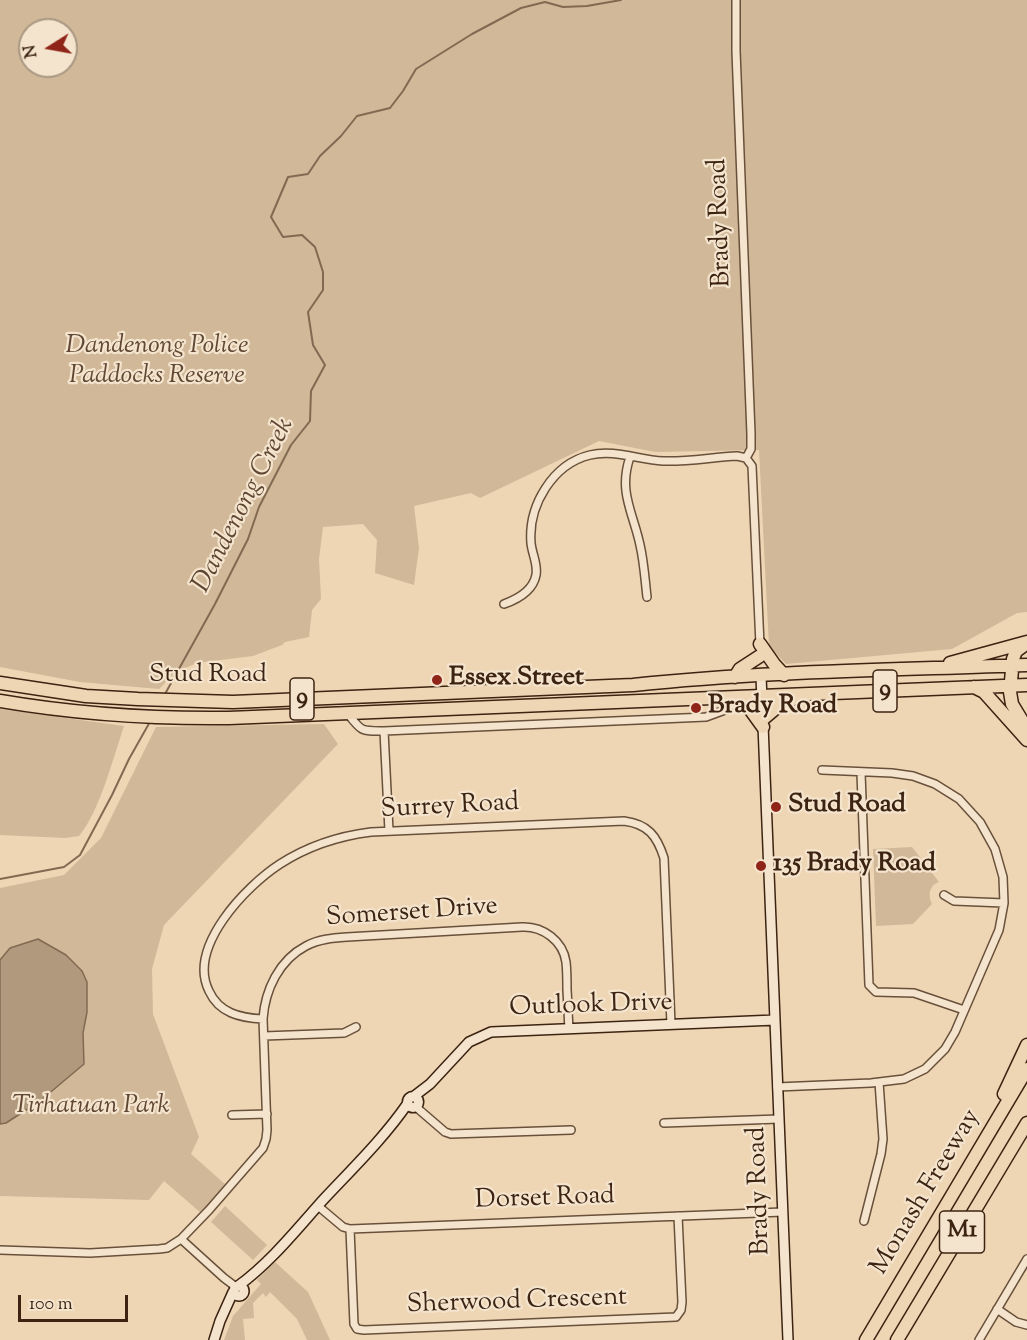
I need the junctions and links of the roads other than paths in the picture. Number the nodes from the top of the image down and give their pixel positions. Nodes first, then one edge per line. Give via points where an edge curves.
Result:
1 (736, 0) edge
2 (630, 457) junction
3 (746, 458) junction
4 (646, 597) dead end
5 (504, 604) dead end
6 (1027, 643) edge
7 (761, 661) junction
8 (1027, 665) edge
9 (1012, 666) junction
10 (928, 668) junction
11 (784, 675) junction
12 (735, 677) junction
13 (0, 683) edge
14 (1027, 685) edge
15 (1010, 686) junction
16 (974, 687) junction
17 (796, 695) junction
18 (762, 697) junction
19 (742, 698) junction
20 (0, 701) edge
21 (348, 714) junction
22 (763, 723) junction
23 (1027, 729) edge
24 (384, 731) junction
25 (1027, 740) edge
26 (822, 770) dead end
27 (861, 772) junction
28 (389, 831) junction
29 (944, 895) dead end
30 (1004, 903) junction
31 (964, 1011) junction
32 (263, 1019) junction
33 (775, 1020) junction
34 (671, 1024) junction
35 (356, 1027) dead end
36 (569, 1028) junction
37 (264, 1036) junction
38 (1027, 1045) edge
39 (1027, 1069) edge
40 (879, 1082) junction
41 (777, 1087) junction
42 (415, 1103) junction
43 (267, 1114) junction
44 (232, 1115) dead end
45 (779, 1119) junction
46 (664, 1123) dead end
47 (1027, 1123) edge
48 (571, 1130) dead end
49 (972, 1163) junction
50 (318, 1206) junction
51 (783, 1212) junction
52 (678, 1216) junction
53 (864, 1221) dead end
54 (350, 1229) junction
55 (181, 1239) junction
56 (0, 1250) edge
57 (1027, 1259) edge
58 (237, 1290) junction
59 (997, 1309) junction
60 (1027, 1325) edge
61 (214, 1340) edge
62 (788, 1340) edge
63 (866, 1340) edge
64 (897, 1340) edge
65 (979, 1340) edge

1 - 3 street, Brady Road via 751,434 751,449
2 - 3 street via 668,461
2 - 4 street via 626,496 640,545
2 - 5 street via 590,455 554,476 533,519 531,544 537,568 534,581 528,591
3 - 7 street, Brady Road via 752,469
6 - 9 highway via 1016,651
6 - 10 highway
7 - 11 highway, Stud Road / 9
7 - 11 highway via 774,664
7 - 12 highway, Stud Road / 9
7 - 12 highway via 740,669
7 - 18 street, Brady Road
8 - 9 highway, Stud Road / 9
9 - 10 highway, Stud Road / 9
9 - 15 highway
10 - 11 highway, Stud Road / 9
12 - 13 highway, Stud Road / 9 via 233,702 86,696
14 - 15 highway, Stud Road / 9
15 - 16 highway, Stud Road / 9
15 - 23 highway via 1012,704
16 - 17 highway, Stud Road / 9
16 - 25 highway via 984,692
17 - 18 highway, Stud Road / 9
17 - 22 highway via 776,708
18 - 19 highway, Stud Road / 9
18 - 22 street, Brady Road
19 - 21 highway, Stud Road / 9
19 - 22 highway
19 - 24 street via 706,717
20 - 21 highway, Stud Road / 9 via 174,719
21 - 24 street via 364,731
22 - 33 street, Brady Road
24 - 28 street
26 - 27 street
27 - 30 street via 913,776 959,799 980,822 995,849 1004,877
27 - 31 street via 869,985 876,992 914,993
28 - 32 street, Surrey Road via 350,835 305,850 255,883 224,920 205,956 207,988 228,1012
28 - 34 street, Surrey Road via 624,821 649,830 660,844 664,858
29 - 30 street via 954,901
30 - 31 street via 991,952
31 - 40 street via 945,1049 925,1069 904,1079
32 - 36 street, Somerset Drive via 264,1004 281,967 307,945 347,937 528,927 548,934 564,954
32 - 37 street, Somerset Drive
33 - 34 street, Outlook Drive
33 - 41 street, Brady Road
34 - 36 street, Outlook Drive
35 - 37 street via 344,1033
36 - 42 street, Outlook Drive via 482,1035 464,1048
37 - 43 street, Somerset Drive
38 - 49 highway
39 - 49 highway, Monash Freeway / M1
40 - 41 street
40 - 53 street via 881,1154
41 - 45 street, Brady Road
42 - 48 street via 451,1134
42 - 50 street, Outlook Drive
43 - 44 street
43 - 55 street, Somerset Drive via 263,1148
45 - 46 street
45 - 51 street, Brady Road
47 - 64 highway, Monash Freeway / M1
49 - 63 highway, Monash Freeway / M1
50 - 54 street
50 - 58 street, Outlook Drive
51 - 52 street, Dorset Road
51 - 62 street, Brady Road
52 - 54 street, Dorset Road
52 - 54 street, Sherwood Crescent via 682,1302 676,1317 364,1330 354,1324
55 - 56 street, Somerset Drive via 159,1249 90,1253
55 - 58 street
57 - 59 street
58 - 61 street, Outlook Drive
59 - 60 street
59 - 65 street

